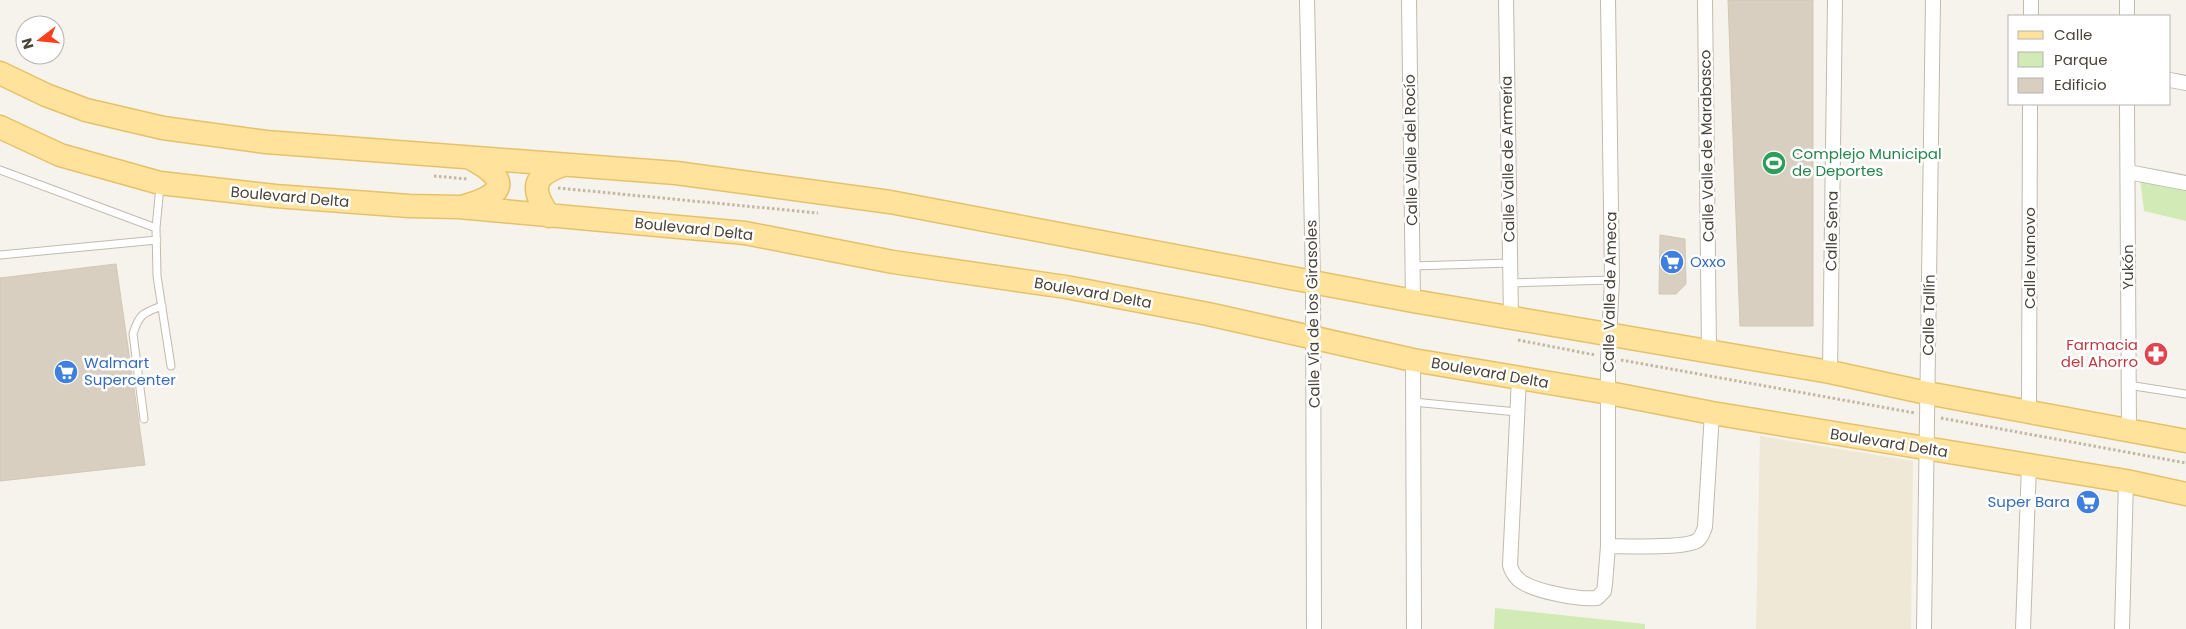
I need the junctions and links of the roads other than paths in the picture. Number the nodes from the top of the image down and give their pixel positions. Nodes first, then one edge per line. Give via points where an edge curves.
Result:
1 (1307, 0) edge
2 (1409, 0) edge
3 (1506, 0) edge
4 (1608, 0) edge
5 (1706, 0) edge
6 (1834, 0) edge
7 (1933, 0) edge
8 (2031, 0) edge
9 (2127, 0) edge
10 (2031, 15) edge
11 (2127, 15) edge
12 (0, 73) edge
13 (2171, 80) edge
14 (2186, 83) edge
15 (2030, 105) edge
16 (2127, 105) edge
17 (0, 127) edge
18 (468, 157) junction
19 (563, 165) junction
20 (0, 170) edge
21 (2128, 172) junction
22 (160, 183) junction
23 (2186, 183) edge
24 (459, 207) junction
25 (549, 216) junction
26 (156, 228) junction
27 (157, 240) junction
28 (0, 255) edge
29 (1510, 263) junction
30 (1413, 266) junction
31 (1612, 280) junction
32 (1313, 281) junction
33 (1510, 283) junction
34 (1413, 301) junction
35 (162, 306) junction
36 (1511, 318) junction
37 (1609, 334) junction
38 (1313, 337) junction
39 (1709, 351) junction
40 (1413, 360) junction
41 (171, 366) dead end
42 (1830, 372) junction
43 (1519, 378) junction
44 (2128, 385) junction
45 (1609, 393) junction
46 (1927, 393) junction
47 (2186, 394) edge
48 (1413, 402) junction
49 (1517, 412) junction
50 (2029, 412) junction
51 (1712, 414) junction
52 (144, 419) dead end
53 (2129, 430) junction
54 (2186, 441) edge
55 (1927, 449) junction
56 (2029, 465) junction
57 (2126, 481) junction
58 (2186, 494) edge
59 (1608, 546) junction
60 (1314, 629) edge
61 (1414, 629) edge
62 (1924, 629) edge
63 (2023, 629) edge
64 (2122, 629) edge

1 - 32 street, Calle Vía de los Girasoles
2 - 30 street, Calle Valle del Rocío
3 - 29 street, Calle Valle de Armería
4 - 31 street, Calle Valle de Ameca
5 - 39 street, Calle Valle de Marabasco
6 - 42 street, Calle Sena
7 - 46 street, Calle Tallín
8 - 10 street
9 - 11 street
12 - 18 main road via 86,110 162,128 266,142
13 - 14 street
15 - 50 street, Calle Ivanovo
16 - 21 street, Yukón
17 - 22 main road, Boulevard Delta via 60,155
18 - 19 main road
18 - 24 main road via 491,172 498,188 490,197
19 - 25 main road via 550,169 537,181 540,204
19 - 32 main road via 676,173 890,202
20 - 26 lane
21 - 23 street
21 - 44 street, Yukón
22 - 24 main road, Boulevard Delta via 275,196
22 - 26 lane
24 - 25 main road, Boulevard Delta
25 - 38 main road, Boulevard Delta via 745,233 893,262 1066,287
26 - 27 lane
27 - 28 lane
27 - 35 lane via 157,276
29 - 30 lane
29 - 33 street, Calle Valle de Armería
30 - 34 street, Calle Valle del Rocío
31 - 33 lane
31 - 37 street, Calle Valle de Ameca
32 - 34 main road
32 - 38 street, Calle Vía de los Girasoles
33 - 36 street, Calle Valle de Armería
34 - 36 main road
35 - 41 lane
35 - 52 lane via 143,314 136,322 133,334
36 - 37 main road
37 - 39 main road
37 - 45 street, Calle Valle de Ameca
38 - 40 main road, Boulevard Delta
38 - 60 street, Calle Vía de los Girasoles
39 - 42 main road
40 - 43 main road, Boulevard Delta
40 - 48 street
42 - 46 main road
43 - 45 main road, Boulevard Delta
43 - 49 street
44 - 47 lane
44 - 53 street, Yukón
45 - 51 main road, Boulevard Delta
45 - 59 street, Calle Valle de Ameca
46 - 50 main road
46 - 55 street, Calle Tallín
48 - 49 lane
48 - 61 street
49 - 59 street, Calle Valle de Ameca via 1509,558 1518,579 1556,594 1597,598 1604,592
50 - 53 main road
51 - 55 main road, Boulevard Delta
51 - 59 street via 1703,534 1692,543 1681,546
53 - 54 main road
55 - 56 main road, Boulevard Delta
55 - 62 street, Calle Tallín
56 - 57 main road, Boulevard Delta
56 - 63 street
57 - 58 main road, Boulevard Delta
57 - 64 street

